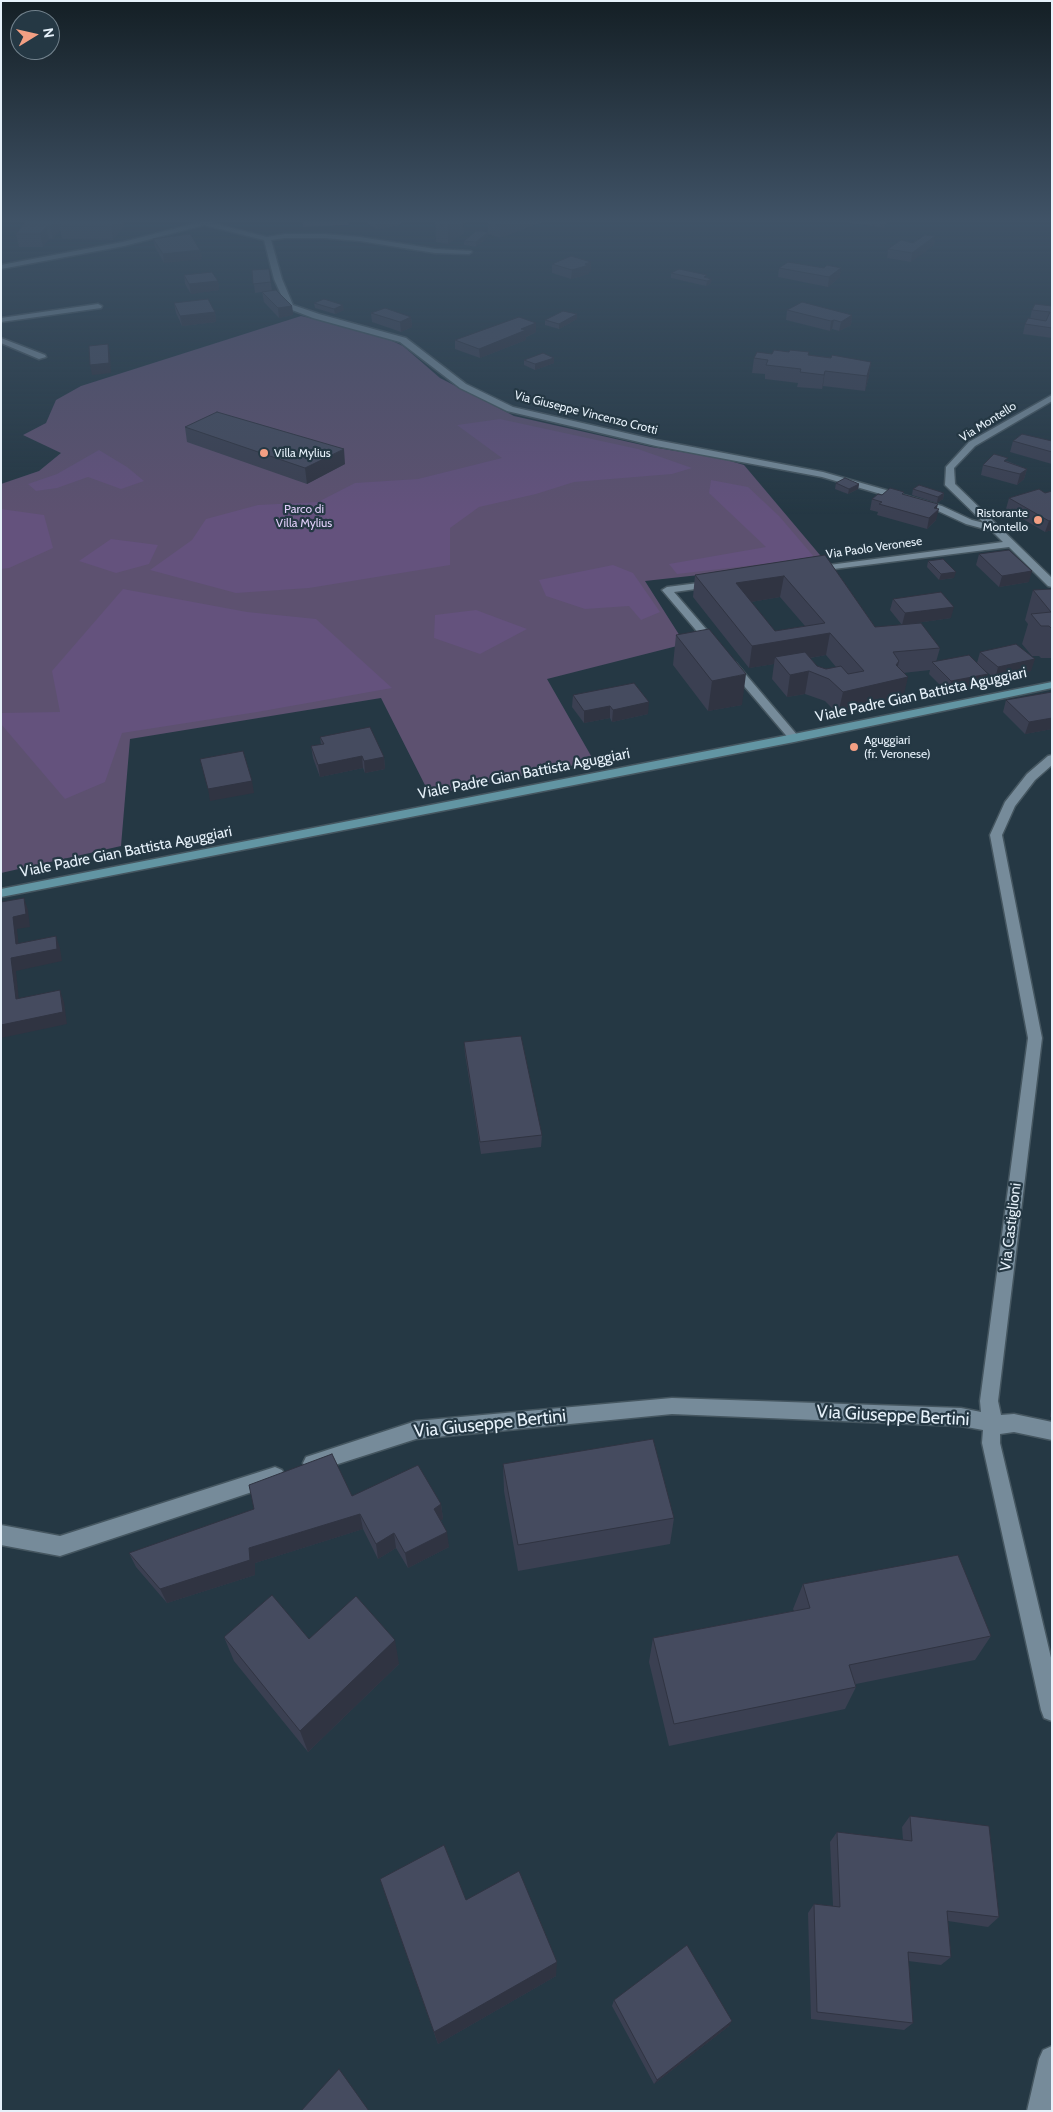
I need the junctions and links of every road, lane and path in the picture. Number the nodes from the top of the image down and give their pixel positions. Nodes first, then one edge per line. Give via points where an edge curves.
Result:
1 (325, 319) edge
2 (1, 340) edge
3 (42, 357) dead end
4 (1052, 397) edge
5 (995, 529) junction
6 (1011, 544) junction
7 (799, 572) edge
8 (722, 583) edge
9 (1052, 584) edge
10 (1052, 685) edge
11 (794, 738) junction
12 (1052, 759) edge
13 (1, 893) edge
14 (996, 1424) junction
15 (1052, 1431) edge
16 (1, 1535) edge
17 (1052, 1710) edge
18 (1052, 2059) edge
19 (1040, 2111) edge

1 - 5 street, Via Giuseppe Vincenzo Crotti via 404,340 463,386 510,408 656,443 823,475 939,508 969,522
2 - 3 street
4 - 5 street, Via Montello via 972,444 950,467 950,485
5 - 6 street, Via Montello
6 - 7 street, Via Paolo Veronese
6 - 9 street, Via Montello
8 - 11 street via 667,590
10 - 11 main road, Viale Padre Gian Battista Aguggiari
11 - 13 main road, Viale Padre Gian Battista Aguggiari
12 - 14 street, Via Castiglioni via 1031,777 1009,804 996,835 1035,1038 989,1401
14 - 15 street, Via Giuseppe Bertini via 1014,1422
14 - 16 street, Via Giuseppe Bertini via 961,1417 672,1406 416,1430 60,1546
14 - 17 street, Via Castiglioni via 991,1432 992,1443
18 - 19 street

